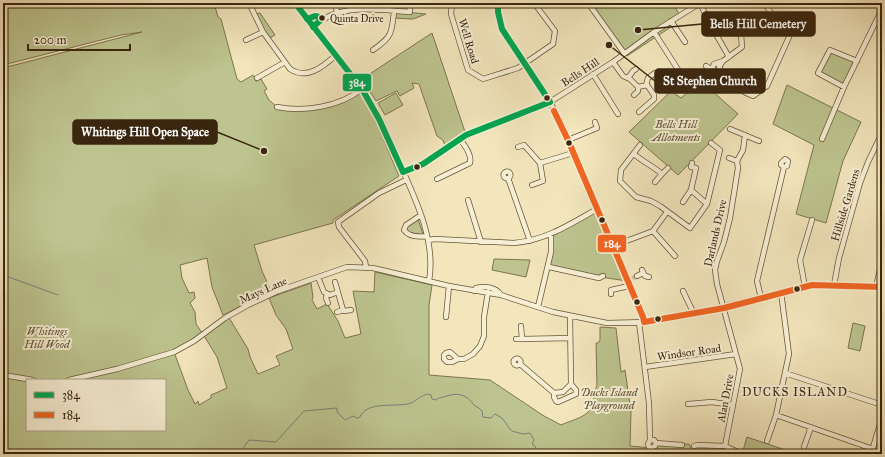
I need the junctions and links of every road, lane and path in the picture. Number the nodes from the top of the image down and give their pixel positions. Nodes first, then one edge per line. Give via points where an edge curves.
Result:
1 (249, 3) edge
2 (295, 3) edge
3 (335, 3) edge
4 (410, 3) edge
5 (461, 3) edge
6 (498, 3) edge
7 (534, 3) edge
8 (587, 3) edge
9 (700, 3) edge
10 (765, 3) edge
11 (452, 4) edge
12 (882, 9) edge
13 (394, 11) junction
14 (337, 12) junction
15 (798, 17) dead end
16 (323, 18) junction
17 (307, 19) junction
18 (671, 21) junction
19 (313, 27) junction
20 (263, 32) junction
21 (654, 32) junction
22 (791, 33) junction
23 (741, 34) dead end
24 (246, 40) dead end
25 (686, 42) dead end
26 (373, 50) dead end
27 (624, 53) junction
28 (336, 55) junction
29 (729, 57) junction
30 (723, 61) junction
31 (857, 61) junction
32 (285, 62) junction
33 (613, 62) junction
34 (525, 64) junction
35 (706, 66) dead end
36 (712, 68) junction
37 (636, 69) dead end
38 (655, 73) dead end
39 (593, 74) junction
40 (724, 76) junction
41 (257, 78) dead end
42 (628, 78) junction
43 (684, 79) dead end
44 (646, 84) junction
45 (638, 87) junction
46 (844, 87) junction
47 (362, 89) junction
48 (634, 95) dead end
49 (550, 102) junction
50 (277, 107) dead end
51 (639, 112) dead end
52 (618, 114) dead end
53 (595, 122) dead end
54 (730, 129) dead end
55 (882, 133) edge
56 (745, 135) junction
57 (460, 139) junction
58 (822, 139) dead end
59 (568, 140) junction
60 (759, 141) dead end
61 (711, 143) dead end
62 (640, 145) dead end
63 (518, 146) dead end
64 (573, 153) junction
65 (634, 154) junction
66 (729, 158) dead end
67 (737, 161) junction
68 (540, 163) junction
69 (692, 163) dead end
70 (784, 167) dead end
71 (668, 168) dead end
72 (403, 172) junction
73 (662, 174) junction
74 (508, 178) dead end
75 (437, 179) dead end
76 (406, 180) junction
77 (655, 182) dead end
78 (532, 185) dead end
79 (691, 190) junction
80 (468, 200) dead end
81 (683, 202) dead end
82 (707, 204) junction
83 (596, 209) junction
84 (667, 212) junction
85 (421, 215) junction
86 (812, 220) dead end
87 (653, 231) junction
88 (551, 234) junction
89 (428, 238) junction
90 (530, 241) junction
91 (481, 242) junction
92 (613, 246) junction
93 (675, 256) dead end
94 (882, 261) edge
95 (366, 267) junction
96 (549, 267) junction
97 (603, 276) dead end
98 (638, 276) tunnel mouth
99 (318, 277) junction
100 (649, 277) dead end
101 (632, 278) tunnel mouth
102 (429, 281) junction
103 (627, 281) junction
104 (335, 282) dead end
105 (834, 285) junction
106 (449, 286) junction
107 (629, 286) junction
108 (805, 286) junction
109 (876, 287) junction
110 (882, 287) edge
111 (474, 291) junction
112 (684, 291) dead end
113 (338, 292) junction
114 (488, 292) junction
115 (781, 292) junction
116 (327, 294) junction
117 (611, 294) dead end
118 (501, 295) junction
119 (761, 298) junction
120 (328, 303) dead end
121 (538, 307) junction
122 (724, 308) junction
123 (343, 310) junction
124 (351, 310) dead end
125 (337, 312) dead end
126 (694, 314) junction
127 (570, 316) junction
128 (446, 317) dead end
129 (642, 322) junction
130 (522, 326) dead end
131 (570, 338) junction
132 (516, 339) dead end
133 (522, 339) junction
134 (736, 354) junction
135 (458, 359) dead end
136 (520, 364) dead end
137 (646, 367) junction
138 (785, 373) junction
139 (3, 375) edge
140 (27, 379) edge
141 (73, 379) edge
142 (571, 384) junction
143 (554, 393) junction
144 (688, 404) dead end
145 (732, 405) junction
146 (882, 405) edge
147 (776, 415) junction
148 (882, 418) edge
149 (810, 427) junction
150 (767, 441) dead end
151 (682, 445) dead end
152 (694, 446) dead end
153 (725, 446) junction
154 (804, 447) dead end
155 (872, 449) junction
156 (740, 453) dead end
157 (871, 454) edge

1 - 20 street
2 - 17 street
3 - 14 street
4 - 13 street via 410,12
5 - 11 street
6 - 34 street via 502,29
7 - 34 street, Well Road via 555,31 553,44
8 - 27 street
9 - 18 street, Bells Hill
9 - 29 street
10 - 22 street via 775,20
11 - 34 street, Well Road via 451,14 470,72 485,79
12 - 31 street
13 - 14 street
13 - 26 street via 388,38
14 - 16 street
15 - 22 street
16 - 17 street via 317,16
16 - 19 street
17 - 19 street
18 - 21 street, Bells Hill
18 - 25 street
19 - 28 street
20 - 24 street
20 - 32 street
21 - 27 street, Bells Hill
21 - 43 street
22 - 40 street via 767,86 753,96 740,91
23 - 29 street via 742,47
27 - 33 street, Bells Hill
28 - 32 street via 309,73 296,72
28 - 47 street
29 - 30 street
30 - 36 street via 714,64
30 - 40 street via 719,67
31 - 46 street
31 - 46 street via 830,50 818,73
32 - 41 street
33 - 39 street, Bells Hill
33 - 42 street via 623,76
34 - 49 street
35 - 36 street
36 - 40 street
37 - 42 street
38 - 44 street via 648,78
39 - 49 street, Bells Hill
39 - 52 street
42 - 45 street
44 - 45 street
44 - 51 street via 654,97
45 - 48 street
46 - 58 street
47 - 50 street via 336,103 301,109
47 - 72 street via 380,119
49 - 57 street, Bells Hill
49 - 59 street
53 - 59 street via 597,128
54 - 56 street
55 - 105 street, Hillside Gardens via 860,183
56 - 60 street
56 - 67 street, Darlands Drive via 743,150
57 - 72 street, Bells Hill via 423,164
57 - 75 street via 466,148 470,163
59 - 64 street
61 - 82 street via 720,150
62 - 65 street
63 - 68 street via 526,146
64 - 68 street
64 - 83 street
65 - 73 street
65 - 84 street via 621,170 620,181 636,197 651,201
66 - 67 street
67 - 122 street, Darlands Drive via 730,218 715,270
68 - 78 street via 542,181
69 - 79 street via 691,166 696,168
70 - 119 street via 757,280
71 - 73 street
72 - 76 street
73 - 77 street
74 - 90 street
76 - 85 street
76 - 95 street via 379,193 338,222
79 - 81 street
79 - 82 street
80 - 91 street
82 - 84 street via 690,228
83 - 88 street
83 - 92 street
84 - 87 street
85 - 89 street
85 - 89 street via 406,225 404,230 408,234
86 - 108 street via 800,263
87 - 92 street
87 - 93 street
88 - 90 street
88 - 96 street
89 - 91 street
89 - 102 street via 431,270
90 - 91 street
92 - 103 street
94 - 109 street
95 - 99 street, Mays Lane via 344,268
95 - 102 street, Mays Lane
96 - 97 street via 599,278
96 - 121 street
98 - 100 street via 643,272
99 - 116 street
99 - 141 street, Mays Lane via 248,305 174,352
101 - 103 street
102 - 106 street, Mays Lane
103 - 107 street
104 - 113 street
105 - 108 street, Mays Lane
105 - 109 street, Mays Lane
106 - 111 street, Mays Lane
106 - 128 street
107 - 117 street via 611,290
107 - 129 street
108 - 115 street, Mays Lane
109 - 110 street, Mays Lane
111 - 114 street, Mays Lane
111 - 118 street, Mays Lane via 476,288 485,287 495,289
112 - 126 street
113 - 116 street
113 - 123 street
114 - 118 street, Mays Lane
114 - 135 street via 482,344 469,357
115 - 119 street, Mays Lane
115 - 138 street via 789,354
116 - 120 street
118 - 121 street, Mays Lane
119 - 122 street, Mays Lane
121 - 127 street, Mays Lane
122 - 126 street, Mays Lane
122 - 134 street, Alan Drive
123 - 124 street
123 - 125 street
126 - 129 street, Mays Lane
127 - 129 street, Mays Lane via 607,323
127 - 131 street
129 - 137 street
130 - 133 street
131 - 133 street
131 - 142 street
132 - 133 street
134 - 137 street, Windsor Road
134 - 145 street, Alan Drive via 740,368
136 - 143 street
137 - 151 street via 650,440 656,443
138 - 146 street
138 - 147 street
139 - 140 street
142 - 143 street via 563,392
142 - 143 street via 576,394 558,402
144 - 145 street via 712,402
145 - 153 street, Alan Drive
147 - 149 street
147 - 150 street
148 - 155 street
149 - 154 street
149 - 155 street
152 - 153 street
153 - 156 street
155 - 157 street

